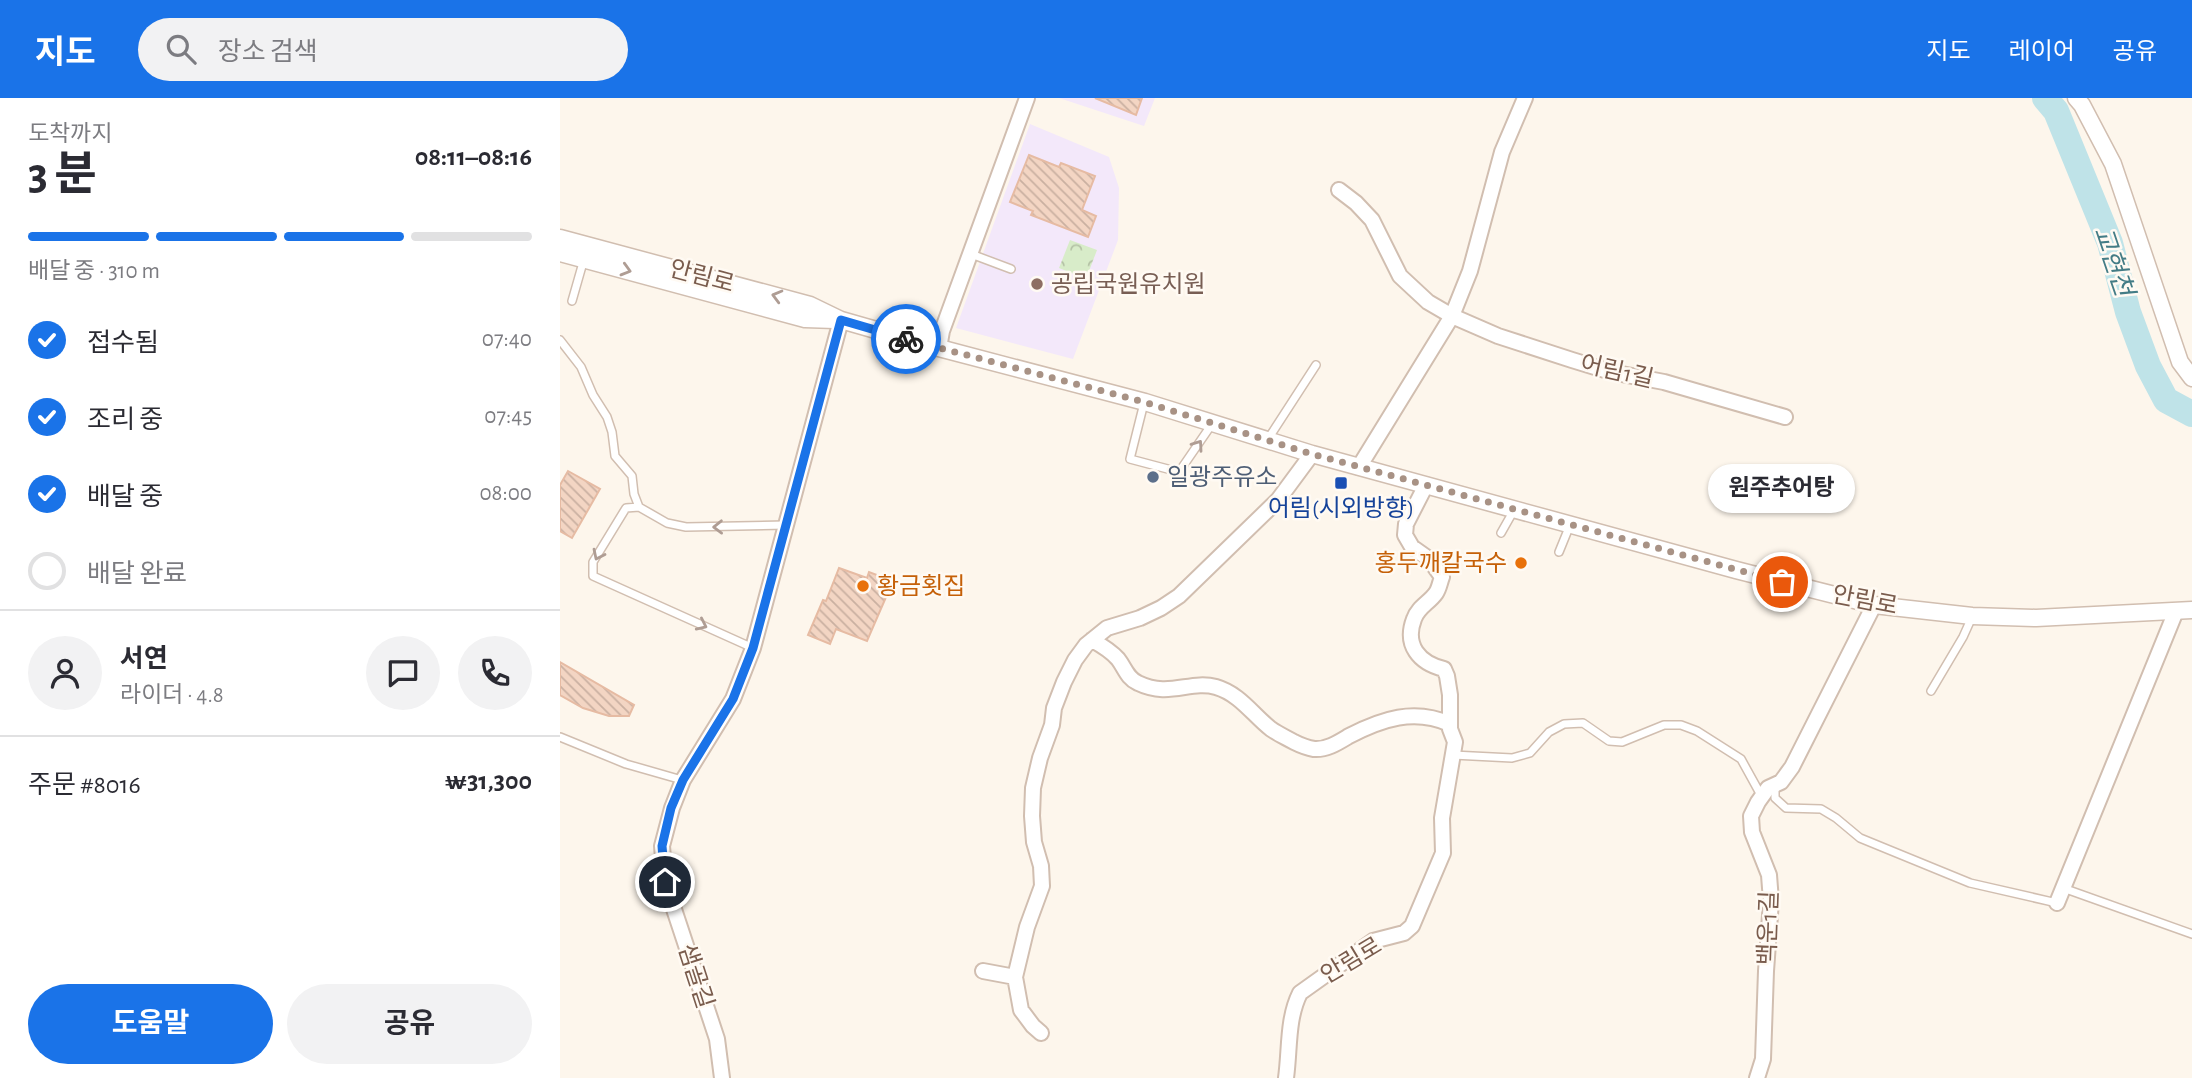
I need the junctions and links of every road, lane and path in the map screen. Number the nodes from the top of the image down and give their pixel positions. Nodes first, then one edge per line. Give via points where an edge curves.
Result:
1 (1027, 98) edge
2 (1525, 98) edge
3 (2076, 98) edge
4 (1339, 190) dead end
5 (560, 238) edge
6 (560, 253) edge
7 (971, 254) junction
8 (584, 259) junction
9 (1011, 269) dead end
10 (572, 301) dead end
11 (1452, 316) junction
12 (841, 320) junction
13 (560, 340) edge
14 (939, 348) junction
15 (1316, 365) dead end
16 (2192, 378) edge
17 (1144, 402) junction
18 (1785, 418) dead end
19 (1213, 423) junction
20 (1267, 439) junction
21 (1312, 454) junction
22 (1359, 467) junction
23 (1426, 485) junction
24 (639, 507) junction
25 (1514, 509) junction
26 (786, 525) junction
27 (1570, 525) junction
28 (1501, 533) dead end
29 (1559, 552) dead end
30 (1874, 605) junction
31 (2184, 610) edge
32 (1972, 616) junction
33 (1092, 640) junction
34 (753, 648) junction
35 (1931, 691) dead end
36 (1450, 724) junction
37 (560, 737) edge
38 (1453, 755) junction
39 (683, 780) junction
40 (1775, 785) junction
41 (1762, 797) junction
42 (2063, 888) junction
43 (2057, 903) joint
44 (2192, 934) edge
45 (984, 971) dead end
46 (1015, 977) junction
47 (1041, 1033) dead end
48 (722, 1078) edge
49 (1286, 1078) edge
50 (1757, 1078) edge

1 - 7 street
2 - 11 street via 1502,152 1470,271
3 - 16 street via 2113,164 2179,362
4 - 11 street, 어림1길 via 1372,220 1400,275 1428,302
12 -> 5 street, 안림로 via 810,305
6 - 8 street, 안림로
7 - 9 lane
7 - 14 street
8 - 10 lane
8 -> 12 street, 안림로 via 805,319
11 - 18 street, 어림1길 via 1497,336 1611,372 1690,388
11 - 22 street
12 - 14 street, 안림로
12 - 26 street, 샘골길
13 - 24 lane via 607,417 615,456 632,476
14 - 17 street, 안림로
15 - 20 lane
17 - 19 street, 안림로
17 -> 19 lane via 1130,459 1179,472
19 - 20 street, 안림로
20 - 21 street, 안림로
21 - 22 street, 안림로
21 - 33 street via 1278,500 1179,596 1140,618 1107,628
22 - 23 street, 안림로
23 - 25 street, 안림로
23 - 36 street, 안림로 via 1405,535 1442,577 1435,594 1414,617 1411,633 1420,657 1430,666 1444,669
26 -> 24 lane via 686,527 667,523
24 -> 34 lane via 626,508 593,562 593,576
25 - 27 street, 안림로
25 - 28 lane
26 - 34 street, 샘골길
27 - 29 lane
27 - 30 street, 안림로
30 - 32 street, 안림로
30 - 40 street, 백운1길 via 1792,767
31 - 32 street, 안림로 via 2036,618
31 - 42 street
32 - 35 lane
33 - 36 street via 1119,660 1134,681 1163,690 1215,687 1243,702 1271,729 1315,749 1392,719 1426,715
33 - 46 street via 1065,682 1035,778 1032,816 1042,886
34 - 39 street, 샘골길 via 733,699
36 - 38 street, 안림로
37 - 39 lane via 626,764
38 - 41 lane via 1512,758 1530,753 1549,732 1564,724 1583,723 1609,741 1622,743 1664,725 1681,724 1741,759
38 - 49 street, 안림로 via 1442,818 1443,853 1412,926 1404,933 1373,941 1300,993 1290,1022
39 - 48 street, 샘골길 via 662,846 665,882 717,1039
40 - 41 street, 백운1길
40 - 43 lane via 1775,798 1786,808 1821,809 1860,838 1970,883
41 - 50 street, 백운1길 via 1751,816 1752,832 1769,875 1770,901 1763,1059
42 - 43 street
42 - 44 lane
45 - 46 street
46 - 47 street via 1021,1010

